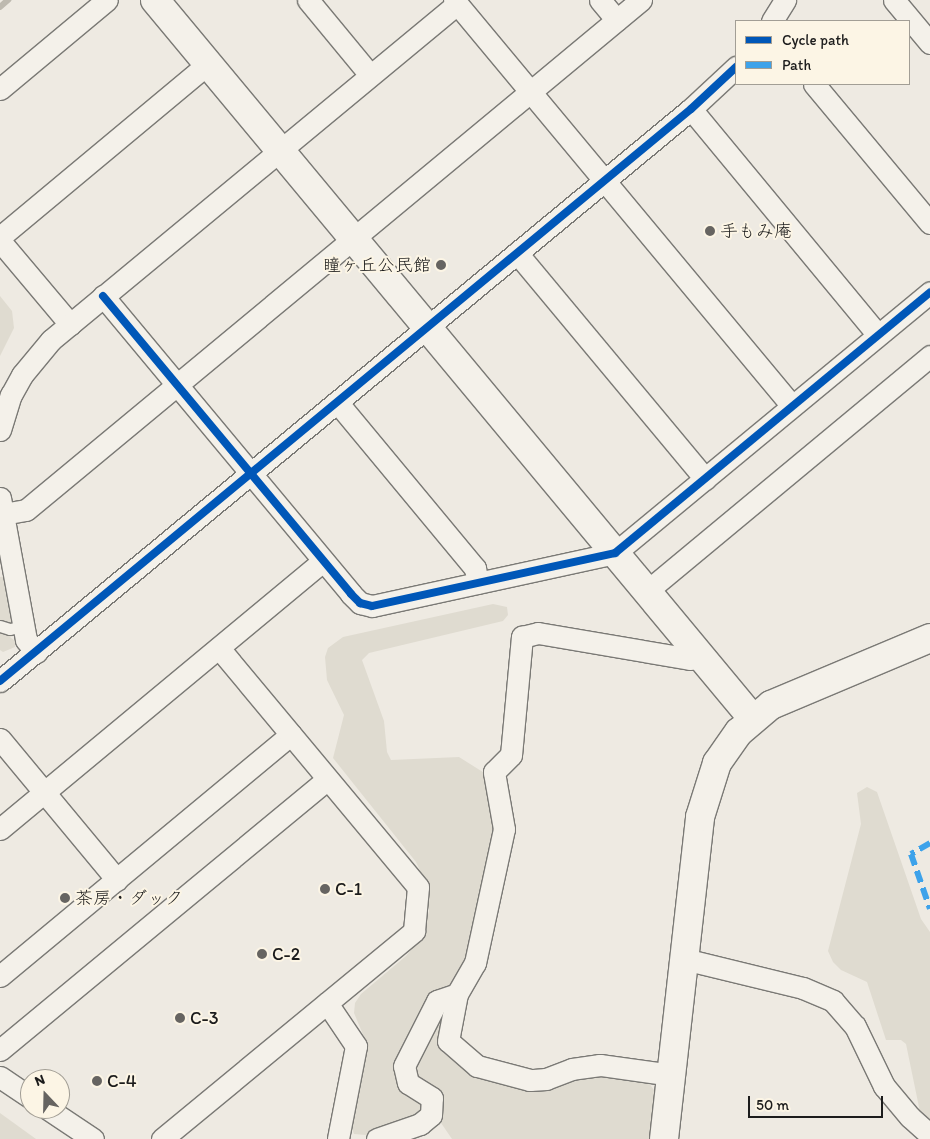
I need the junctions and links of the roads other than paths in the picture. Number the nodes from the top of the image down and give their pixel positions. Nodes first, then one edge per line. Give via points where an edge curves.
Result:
1 (107, 0) edge
2 (155, 0) edge
3 (308, 0) edge
4 (600, 0) edge
5 (641, 0) edge
6 (784, 0) edge
7 (894, 0) edge
8 (455, 2) edge
9 (617, 20) junction
10 (773, 20) edge
11 (930, 43) edge
12 (208, 64) junction
13 (735, 68) edge
14 (370, 75) junction
15 (815, 85) edge
16 (0, 89) edge
17 (530, 92) junction
18 (691, 110) junction
19 (280, 150) junction
20 (604, 181) junction
21 (930, 223) edge
22 (0, 237) edge
23 (354, 238) junction
24 (0, 241) edge
25 (517, 254) junction
26 (929, 295) edge
27 (103, 296) junction
28 (70, 324) junction
29 (428, 328) junction
30 (878, 335) junction
31 (930, 356) edge
32 (177, 385) junction
33 (337, 402) junction
34 (792, 406) junction
35 (0, 430) edge
36 (251, 474) junction
37 (705, 479) junction
38 (1, 506) edge
39 (615, 553) junction
40 (324, 561) junction
41 (478, 584) junction
42 (647, 591) junction
43 (0, 626) edge
44 (23, 626) junction
45 (930, 638) edge
46 (218, 648) junction
47 (36, 652) junction
48 (698, 652) junction
49 (0, 681) edge
50 (753, 719) junction
51 (291, 734) junction
52 (0, 739) edge
53 (328, 779) junction
54 (44, 792) junction
55 (0, 828) edge
56 (117, 880) junction
57 (684, 959) junction
58 (0, 976) edge
59 (457, 994) junction
60 (327, 1003) junction
61 (0, 1050) edge
62 (672, 1075) junction
63 (0, 1077) edge
64 (20, 1090) edge
65 (63, 1119) edge
66 (930, 1135) edge
67 (93, 1139) edge
68 (162, 1139) edge
69 (338, 1139) edge
70 (377, 1139) edge
71 (664, 1139) edge

1 - 16 street
2 - 12 street
3 - 14 street
4 - 9 street
5 - 9 street
6 - 10 street
7 - 11 street
8 - 14 street
8 - 17 street
9 - 17 street
12 - 19 street
12 - 22 street
13 - 18 street
14 - 19 street
15 - 21 street
17 - 20 street
17 - 23 street
18 - 20 street
18 - 30 street
19 - 23 street
19 - 27 street
20 - 25 street
20 - 34 street
23 - 29 street
23 - 32 street
24 - 28 street
25 - 29 street
25 - 37 street
26 - 30 street
27 - 28 street
27 - 32 street
28 - 35 street via 35,356 22,375 11,395
29 - 33 street
29 - 39 street
30 - 34 street
31 - 42 street
32 - 36 street
32 - 38 street via 26,510
33 - 36 street
33 - 41 street via 475,568
34 - 37 street
36 - 40 street
36 - 47 street
37 - 39 street
38 - 44 street
39 - 41 street
39 - 42 street
40 - 41 street via 360,603 372,606
40 - 46 street
42 - 48 street
43 - 44 lane
44 - 47 street via 26,640
45 - 50 street via 790,695
46 - 51 street
46 - 54 street
47 - 49 street
48 - 50 street
48 - 59 street via 690,659 538,633 522,637 511,755 494,772 504,829 475,964
50 - 57 street via 717,763 704,798
51 - 53 street
51 - 56 street
52 - 54 street
53 - 60 street via 418,887 414,931
53 - 61 street
54 - 55 street
54 - 56 street
56 - 58 street
57 - 62 street
57 - 66 street via 803,988 833,1001 855,1026 884,1086 910,1118
59 - 62 street via 448,1041 477,1066 538,1081 572,1069 600,1065
59 - 70 street via 437,1001 404,1066 408,1083 432,1098 431,1115 420,1124
60 - 68 street
60 - 69 street via 356,1046
62 - 71 street
63 - 64 street
65 - 67 street

